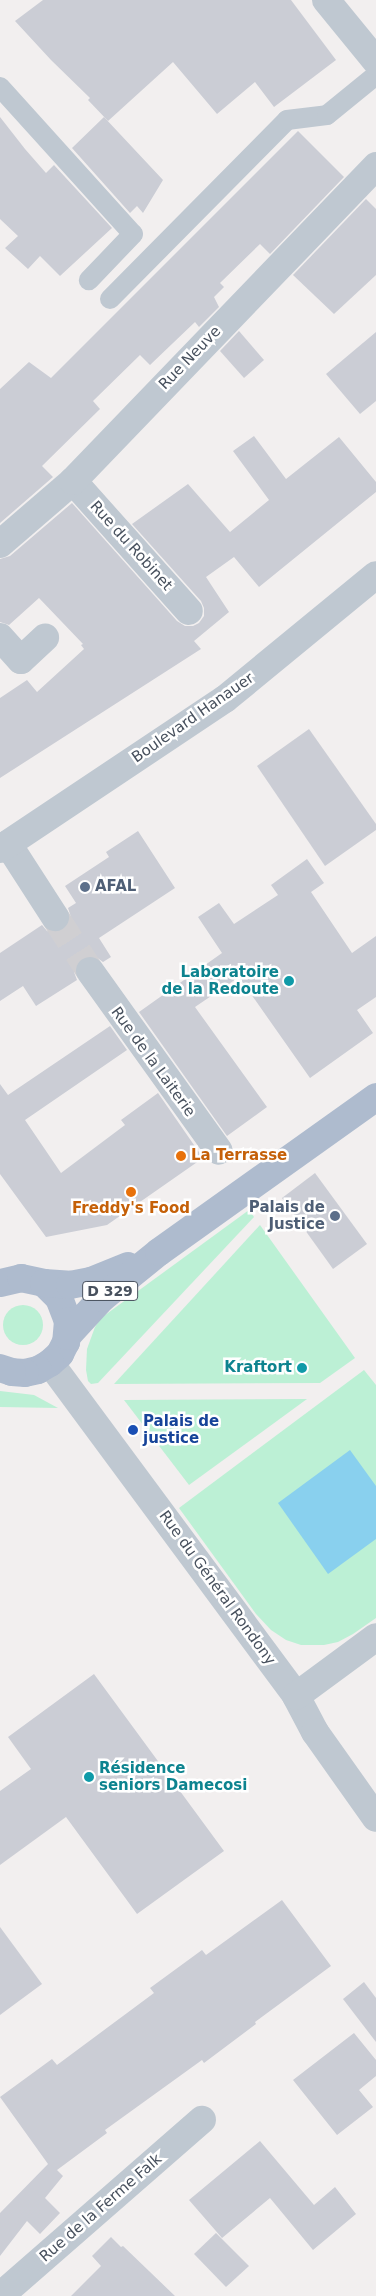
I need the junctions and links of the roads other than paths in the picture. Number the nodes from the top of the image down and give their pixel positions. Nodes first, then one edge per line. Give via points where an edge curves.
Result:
1 (326, 0) edge
2 (376, 61) edge
3 (376, 75) edge
4 (0, 87) edge
5 (376, 166) edge
6 (90, 280) dead end
7 (110, 299) dead end
8 (73, 481) junction
9 (0, 544) edge
10 (376, 575) edge
11 (189, 611) dead end
12 (0, 638) edge
13 (45, 638) dead end
14 (4, 846) edge
15 (55, 917) tunnel mouth
16 (90, 971) tunnel mouth
17 (376, 1097) edge
18 (219, 1151) dead end
19 (159, 1252) junction
20 (0, 1284) edge
21 (44, 1284) junction
22 (67, 1336) junction
23 (50, 1363) junction
24 (0, 1368) edge
25 (376, 1637) edge
26 (296, 1696) junction
27 (376, 1818) edge
28 (202, 2120) dead end
29 (0, 2296) edge

1 - 2 street
3 - 7 lane via 327,115 287,120
4 - 6 lane via 133,234
5 - 8 street, Rue Neuve
8 - 9 street, Rue Neuve
8 - 11 street, Rue du Robinet
10 - 14 street, Boulevard Hanauer via 224,699
12 - 13 street via 21,660
14 - 15 street
16 - 18 street, Rue de la Laiterie
17 - 19 main road, D 329
19 - 21 main road, D 329 via 91,1281 70,1285
19 - 22 main road, D 329 via 102,1298
20 - 21 main road via 21,1278
21 - 22 main road via 59,1298 67,1312
22 - 23 main road via 60,1354
23 - 24 main road via 25,1373
23 - 26 street, Rue du Général Rondony
25 - 26 street
26 - 27 street, Rue du Général Rondony via 315,1732
28 - 29 street, Rue de la Ferme Falk

